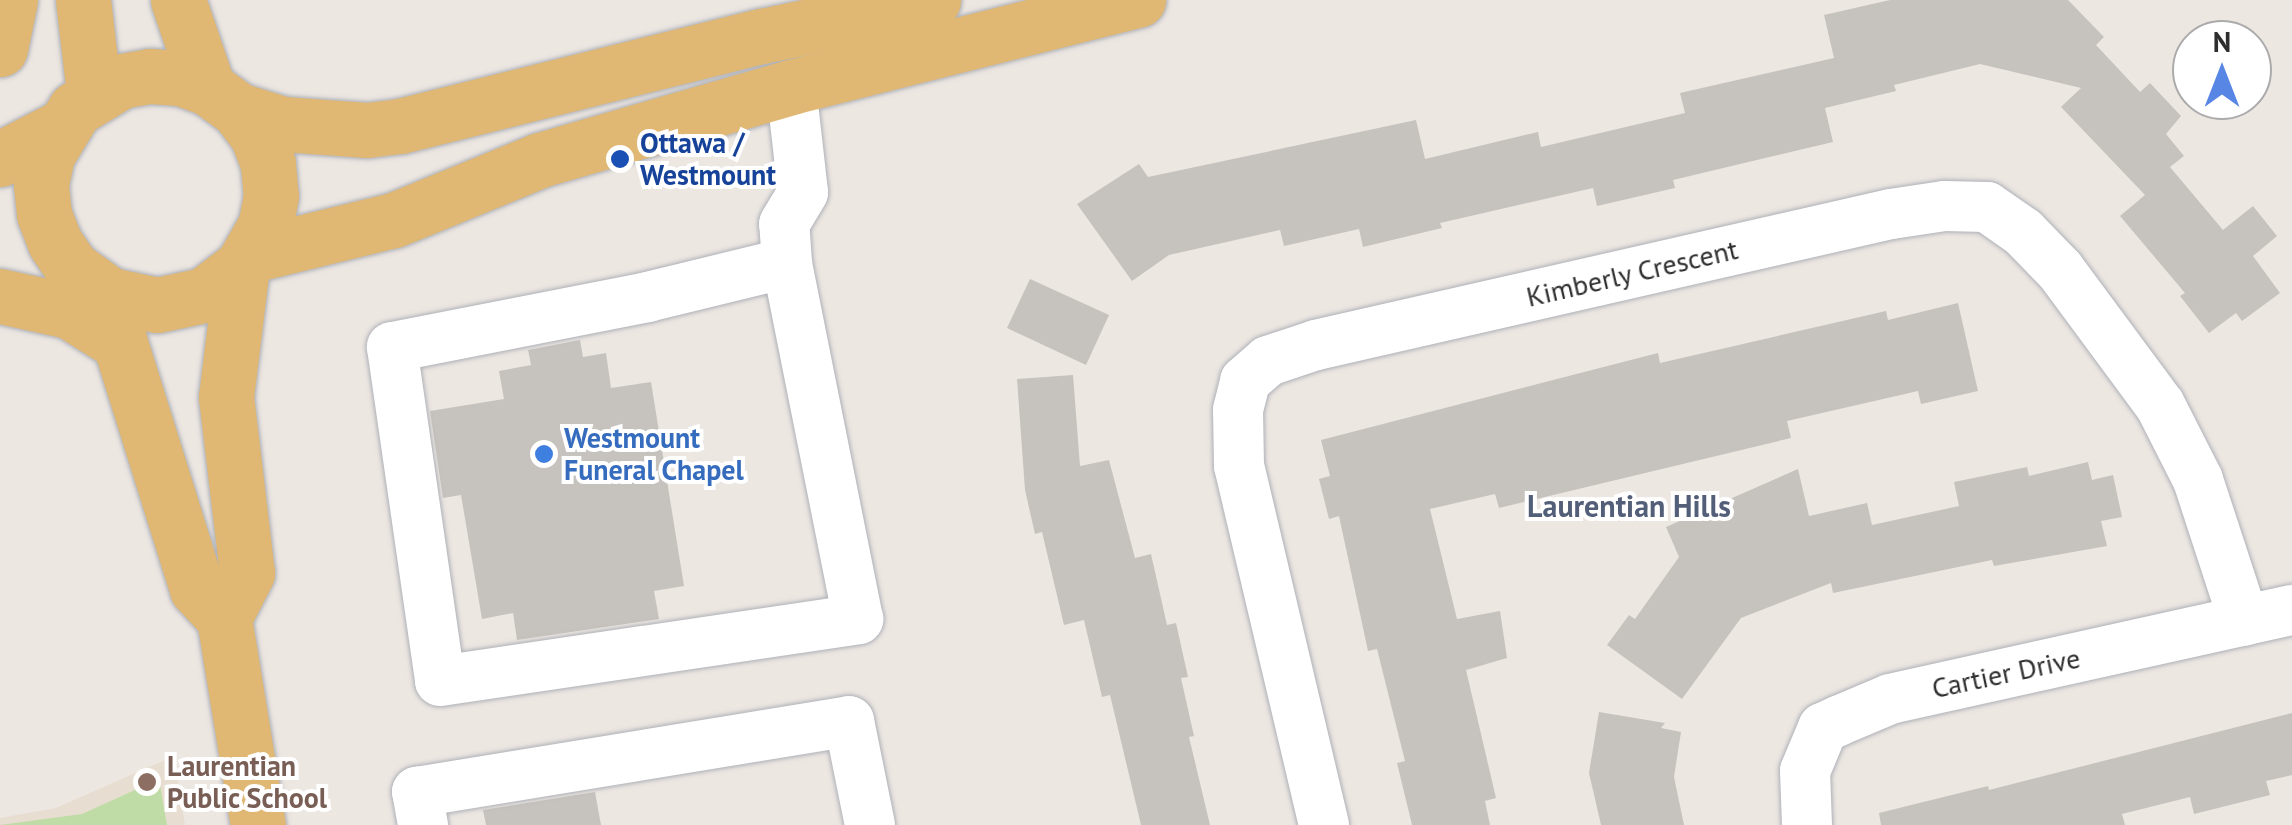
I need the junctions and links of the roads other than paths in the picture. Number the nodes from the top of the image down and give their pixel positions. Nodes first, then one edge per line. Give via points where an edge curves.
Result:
1 (10, 0) edge
2 (83, 0) edge
3 (178, 0) edge
4 (933, 0) edge
5 (1138, 0) edge
6 (0, 49) edge
7 (791, 88) junction
8 (223, 99) junction
9 (77, 111) junction
10 (0, 159) edge
11 (246, 260) junction
12 (787, 262) junction
13 (0, 271) edge
14 (0, 296) edge
15 (100, 302) junction
16 (2292, 610) edge
17 (224, 618) junction
18 (2244, 621) junction
19 (258, 825) edge
20 (423, 825) edge
21 (870, 825) edge
22 (1324, 825) edge
23 (1806, 825) edge

1 - 6 main road
2 - 9 main road
3 - 8 main road
4 - 8 main road via 400,126 282,124
5 - 7 main road
7 - 11 main road via 540,160 394,220
7 - 12 street via 802,192 784,224
8 - 9 main road via 180,78 150,76 121,82
8 - 11 main road via 257,135 268,164 268,211
9 - 10 main road
9 - 15 main road via 44,170 44,214 54,243
11 - 15 main road via 204,294 157,304
11 - 17 main road via 226,398 248,572
12 - 12 street via 858,618 440,681 392,347
13 - 15 main road
14 - 15 main road via 69,311
15 - 17 main road via 197,589
16 - 18 street, Cartier Drive
17 - 19 main road
18 - 22 street, Kimberly Crescent via 2198,480 2160,405 2060,270 1987,207 1890,214 1316,345 1268,362 1245,382 1239,466
18 - 23 street, Cartier Drive via 1890,699 1823,728 1805,771
20 - 21 street via 418,792 849,721

